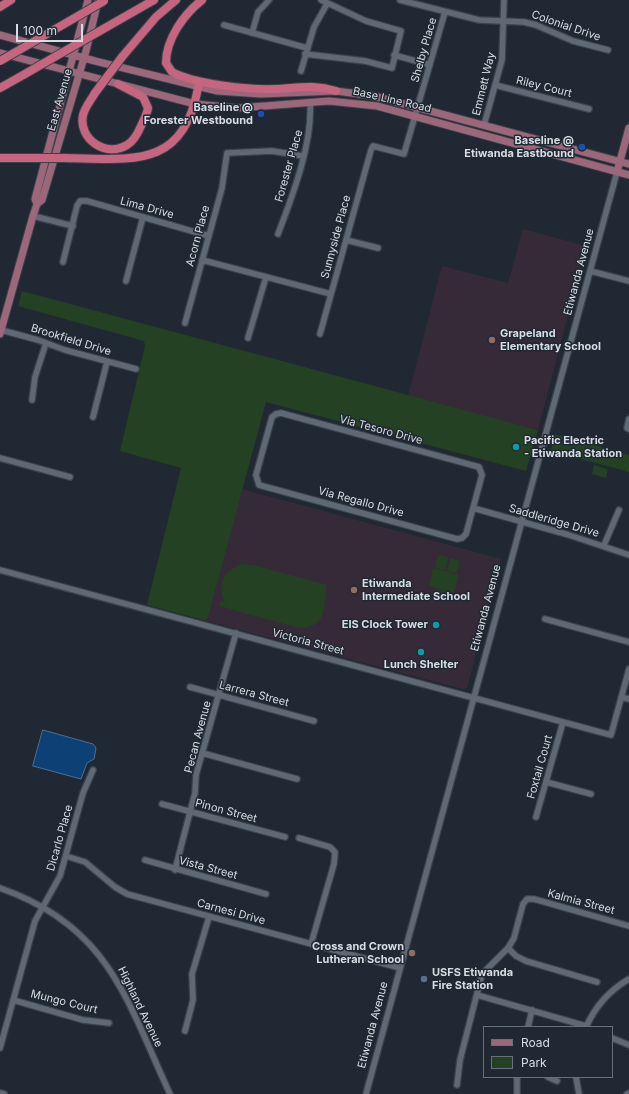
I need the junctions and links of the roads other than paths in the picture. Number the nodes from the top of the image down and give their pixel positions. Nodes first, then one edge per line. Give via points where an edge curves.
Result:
1 (11, 0) edge
2 (88, 0) edge
3 (94, 0) edge
4 (102, 0) edge
5 (154, 0) edge
6 (176, 0) edge
7 (202, 0) edge
8 (269, 0) edge
9 (321, 0) edge
10 (400, 0) edge
11 (504, 0) edge
12 (327, 4) junction
13 (0, 7) edge
14 (445, 12) junction
15 (504, 21) junction
16 (224, 25) dead end
17 (252, 33) junction
18 (0, 35) edge
19 (608, 50) dead end
20 (306, 51) junction
21 (0, 53) edge
22 (394, 55) junction
23 (78, 57) junction
24 (0, 61) edge
25 (430, 65) junction
26 (301, 71) dead end
27 (74, 72) junction
28 (118, 84) junction
29 (495, 85) junction
30 (0, 88) edge
31 (198, 88) junction
32 (336, 91) junction
33 (310, 102) junction
34 (195, 104) junction
35 (417, 107) junction
36 (589, 109) dead end
37 (415, 116) junction
38 (484, 125) junction
39 (629, 128) edge
40 (304, 156) junction
41 (0, 158) edge
42 (620, 161) junction
43 (629, 164) edge
44 (617, 172) junction
45 (629, 175) edge
46 (37, 204) junction
47 (33, 216) junction
48 (143, 217) junction
49 (73, 226) junction
50 (278, 234) dead end
51 (209, 236) junction
52 (346, 240) junction
53 (378, 248) dead end
54 (202, 260) junction
55 (63, 262) dead end
56 (590, 271) junction
57 (266, 277) junction
58 (126, 281) dead end
59 (629, 282) edge
60 (331, 294) junction
61 (185, 323) dead end
62 (0, 332) edge
63 (320, 334) dead end
64 (248, 338) dead end
65 (46, 343) junction
66 (107, 362) junction
67 (136, 369) dead end
68 (32, 400) dead end
69 (93, 417) dead end
70 (629, 419) edge
71 (628, 429) edge
72 (0, 458) edge
73 (70, 477) dead end
74 (256, 480) joint
75 (473, 508) junction
76 (619, 510) dead end
77 (521, 522) junction
78 (604, 545) junction
79 (629, 555) edge
80 (0, 570) edge
81 (545, 619) dead end
82 (236, 633) junction
83 (629, 642) edge
84 (629, 669) edge
85 (190, 687) dead end
86 (219, 695) junction
87 (474, 697) junction
88 (621, 697) junction
89 (629, 699) edge
90 (314, 720) dead end
91 (563, 722) junction
92 (202, 752) junction
93 (93, 770) dead end
94 (297, 779) dead end
95 (546, 782) junction
96 (591, 794) dead end
97 (162, 804) dead end
98 (190, 812) junction
99 (536, 817) dead end
100 (285, 837) dead end
101 (299, 838) dead end
102 (66, 856) junction
103 (145, 860) dead end
104 (175, 870) junction
105 (0, 888) edge
106 (266, 894) dead end
107 (43, 906) junction
108 (209, 916) junction
109 (629, 926) edge
110 (311, 944) junction
111 (508, 948) junction
112 (400, 968) junction
113 (629, 979) edge
114 (597, 982) dead end
115 (477, 995) junction
116 (13, 1000) junction
117 (532, 1010) junction
118 (110, 1023) dead end
119 (528, 1026) edge
120 (586, 1026) edge
121 (184, 1031) dead end
122 (613, 1038) edge
123 (629, 1045) edge
124 (0, 1048) edge
125 (517, 1078) edge
126 (550, 1078) edge
127 (576, 1078) edge
128 (557, 1081) dead end
129 (457, 1085) dead end
130 (0, 1093) edge
131 (4, 1094) edge
132 (170, 1094) edge
133 (366, 1094) edge
134 (517, 1094) edge
135 (579, 1094) edge

1 - 13 highway
2 - 23 main road, East Avenue
3 - 23 main road
4 - 23 main road, East Avenue
4 - 24 highway, bridge
5 - 30 highway, bridge
6 - 28 highway, bridge via 156,17 122,56 83,114 86,135 92,142 107,149 126,146 133,140 147,114 148,106 141,95
7 - 32 highway via 182,21 170,44 166,63 172,72 237,88 320,86
8 - 17 street via 258,12
9 - 12 street
10 - 14 street, Colonial Drive
11 - 15 street, Emmett Way
12 - 20 street via 314,27
12 - 22 street via 366,21 401,31
14 - 15 street, Colonial Drive via 479,20
14 - 25 street, Shelby Place
15 - 19 street, Colonial Drive via 536,25 573,41
15 - 29 street, Emmett Way via 503,54
16 - 17 street
17 - 20 street
18 - 23 main road, Base Line Road
20 - 22 street via 392,68
20 - 26 street
21 - 27 main road, Base Line Road
22 - 25 street
23 - 27 main road, East Avenue
23 - 27 main road, East Avenue
23 - 31 main road, Base Line Road
25 - 35 street, Shelby Place
27 - 28 main road, Base Line Road
27 - 46 main road, East Avenue via 35,199
27 - 46 main road, East Avenue via 42,200
28 - 34 main road, Base Line Road
29 - 36 street, Riley Court
29 - 38 street, Emmett Way
31 - 32 main road, Base Line Road via 261,94
31 - 34 highway
32 - 35 main road, Base Line Road via 374,96
33 - 34 main road, Base Line Road via 238,108
33 - 37 main road, Base Line Road via 360,103
33 - 40 street, Forester Place via 311,121
34 - 41 highway, bridge via 179,136 157,152 135,158
35 - 37 street, Shelby Place
35 - 38 main road, Base Line Road
37 - 44 main road, Base Line Road
37 - 52 street, Sunnyside Place via 404,154 373,146
38 - 42 main road, Base Line Road
39 - 42 main road, Etiwanda Avenue
40 - 50 street, Forester Place
40 - 51 street, Acorn Place via 272,151 227,153 222,188
42 - 43 main road, Base Line Road
42 - 44 main road, Etiwanda Avenue
44 - 45 main road, Base Line Road
44 - 56 street, Etiwanda Avenue
46 - 47 main road, East Avenue
47 - 49 street
47 - 62 main road, East Avenue
48 - 49 street, Lima Drive via 80,201
48 - 51 street, Lima Drive
48 - 58 street
49 - 55 street
51 - 54 street, Acorn Place
52 - 53 street
52 - 60 street, Sunnyside Place
54 - 57 street
54 - 61 street, Acorn Place
56 - 59 street
56 - 77 street, Etiwanda Avenue
57 - 60 street
57 - 64 street
60 - 63 street, Sunnyside Place
62 - 65 street, Brookfield Drive
65 - 66 street, Brookfield Drive
65 - 68 street via 35,377
66 - 67 street, Brookfield Drive
66 - 69 street
70 - 71 street
72 - 73 street
74 - 75 street, Via Regallo Drive via 259,485 457,539 466,534
74 - 75 street, Via Tesoro Drive via 272,417 276,414 289,415 480,468 482,476
75 - 77 street, Saddleridge Drive
76 - 78 street
77 - 78 street, Saddleridge Drive
77 - 87 street, Etiwanda Avenue
78 - 79 street, Saddleridge Drive
80 - 82 street, Victoria Street
81 - 83 street
82 - 86 street, Pecan Avenue
82 - 87 street, Victoria Street
84 - 88 street
85 - 86 street, Larrera Street
86 - 90 street, Larrera Street
86 - 92 street, Pecan Avenue
87 - 91 street, Victoria Street
87 - 112 street, Etiwanda Avenue
88 - 89 street
88 - 91 street, Victoria Street via 611,735
91 - 95 street, Foxtail Court
92 - 94 street
92 - 98 street, Pecan Avenue
93 - 102 street, Dicarlo Place via 83,794
95 - 96 street
95 - 99 street, Foxtail Court
97 - 98 street, Pinon Street
98 - 100 street, Pinon Street
98 - 104 street, Pecan Avenue
101 - 110 street via 330,847 335,852 334,864
102 - 107 street, Dicarlo Place via 60,876
102 - 108 street, Carnesi Drive via 85,862 114,887 127,894
103 - 104 street, Vista Street
104 - 106 street, Vista Street
105 - 107 street, Highland Avenue
107 - 116 street, Dicarlo Place via 35,921
107 - 132 street, Highland Avenue via 80,933 109,968 124,994
108 - 110 street, Carnesi Drive
108 - 121 street via 192,974 193,1000
109 - 111 street, Kalmia Street via 527,899
110 - 112 street, Carnesi Drive
111 - 114 street via 526,961
111 - 115 street via 482,974
112 - 133 street, Etiwanda Avenue
113 - 120 street via 605,998
115 - 117 street
115 - 129 street via 460,1060
116 - 118 street, Mungo Court via 83,1020
116 - 124 street, Dicarlo Place
117 - 119 street
117 - 120 street
122 - 123 street
125 - 134 street
126 - 128 street
127 - 135 street
130 - 131 street

